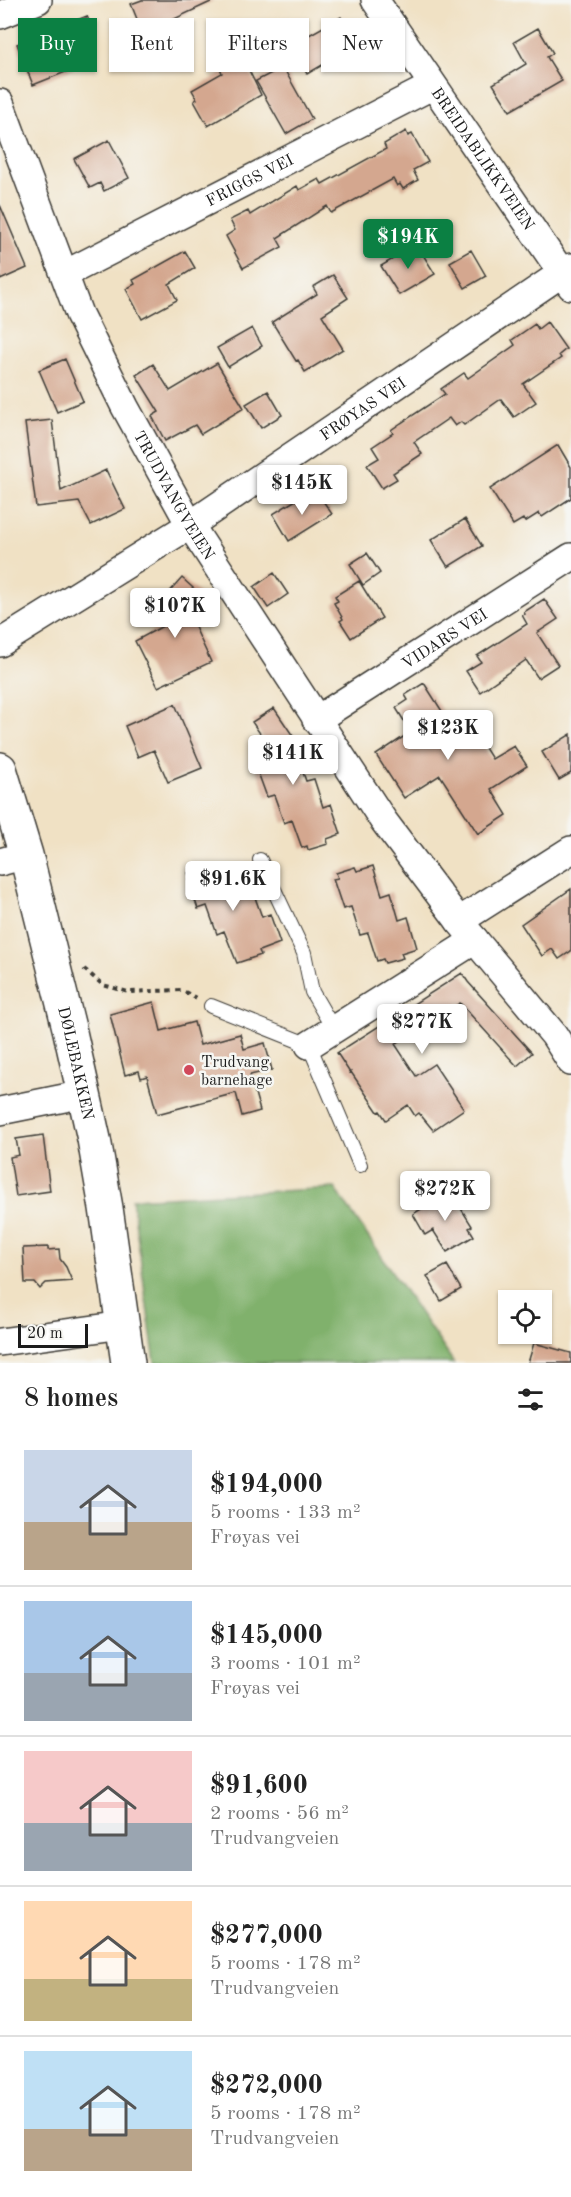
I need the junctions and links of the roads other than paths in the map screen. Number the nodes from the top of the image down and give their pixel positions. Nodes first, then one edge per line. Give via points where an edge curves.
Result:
1 (38, 0) edge
2 (375, 0) edge
3 (0, 15) edge
4 (432, 86) junction
5 (0, 103) edge
6 (65, 274) junction
7 (568, 275) edge
8 (190, 525) junction
9 (571, 557) edge
10 (0, 644) edge
11 (316, 720) junction
12 (0, 769) edge
13 (571, 850) edge
14 (13, 859) edge
15 (260, 861) dead end
16 (467, 931) junction
17 (211, 1006) road end
18 (334, 1030) junction
19 (309, 1045) junction
20 (571, 1062) edge
21 (84, 1094) junction
22 (0, 1111) edge
23 (360, 1165) dead end
24 (123, 1325) junction
25 (0, 1342) edge
26 (128, 1363) edge

1 - 3 street
2 - 4 street, BREIDABLIKKVEIEN
4 - 6 street, FRIGGS VEI
4 - 7 street, BREIDABLIKKVEIEN
5 - 6 street, TRUDVANGVEIEN
6 - 8 street, TRUDVANGVEIEN via 79,314 125,407
7 - 8 street, FRØYAS VEI
8 - 10 street, FRØYAS VEI
8 - 11 street, TRUDVANGVEIEN
9 - 11 street, VIDARS VEI
11 - 16 street, TRUDVANGVEIEN via 382,819
12 - 14 main road, DØLEBAKKEN
13 - 16 street
14 - 21 main road, DØLEBAKKEN via 52,960
15 - 18 lane via 304,953 312,992
16 - 18 street
16 - 20 street, TRUDVANGVEIEN via 554,1035
17 - 19 lane
18 - 19 street
19 - 23 lane
21 - 22 street
21 - 24 main road, DØLEBAKKEN
24 - 25 street
24 - 26 main road, DØLEBAKKEN

